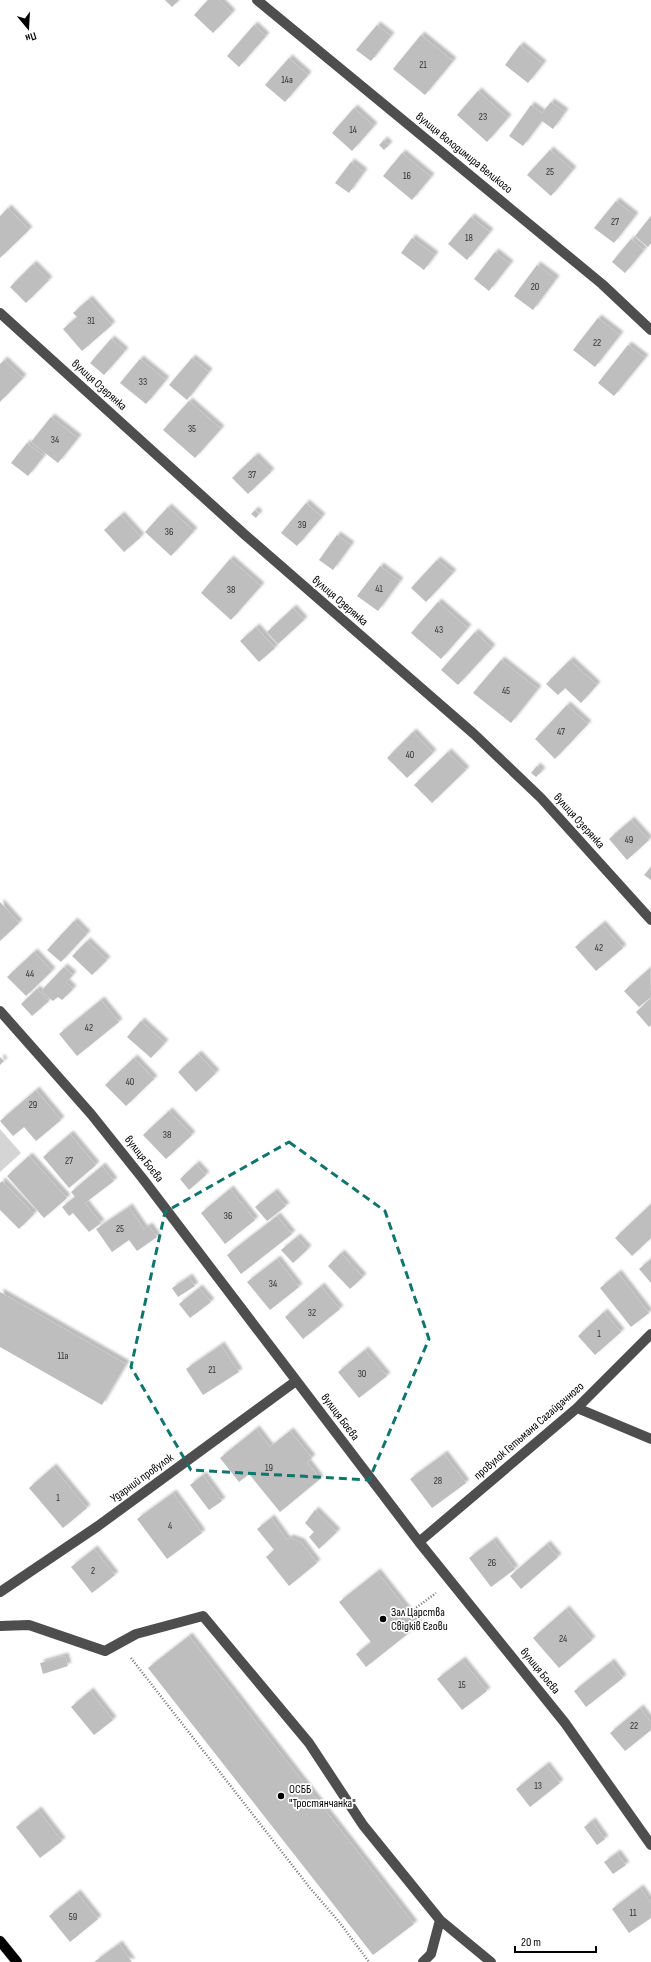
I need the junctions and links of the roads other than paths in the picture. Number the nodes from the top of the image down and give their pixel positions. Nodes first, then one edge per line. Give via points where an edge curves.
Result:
1 (257, 0) edge
2 (0, 312) edge
3 (651, 330) edge
4 (651, 920) edge
5 (0, 1011) edge
6 (651, 1334) edge
7 (296, 1381) junction
8 (577, 1408) junction
9 (651, 1439) edge
10 (419, 1542) junction
11 (0, 1592) edge
12 (0, 1626) edge
13 (651, 1845) edge
14 (440, 1920) junction
15 (0, 1941) edge
16 (18, 1962) edge
17 (424, 1962) edge
18 (491, 1962) edge

1 - 3 street, вулиця Володимира Великого via 602,284
2 - 4 street, вулиця Озерянка via 244,534 474,734 541,798
5 - 7 street, вулиця Боєва via 91,1114 143,1179
6 - 8 street, провулок Гетьмана Сагайдачного
7 - 10 street, вулиця Боєва
7 - 11 street, Ударний провулок via 98,1526
8 - 9 street
8 - 10 street, провулок Гетьмана Сагайдачного
10 - 13 street, вулиця Боєва via 565,1723
12 - 14 street via 29,1625 105,1651 136,1634 203,1616 309,1743 363,1825
14 - 17 street via 431,1954
14 - 18 street
15 - 16 main road

